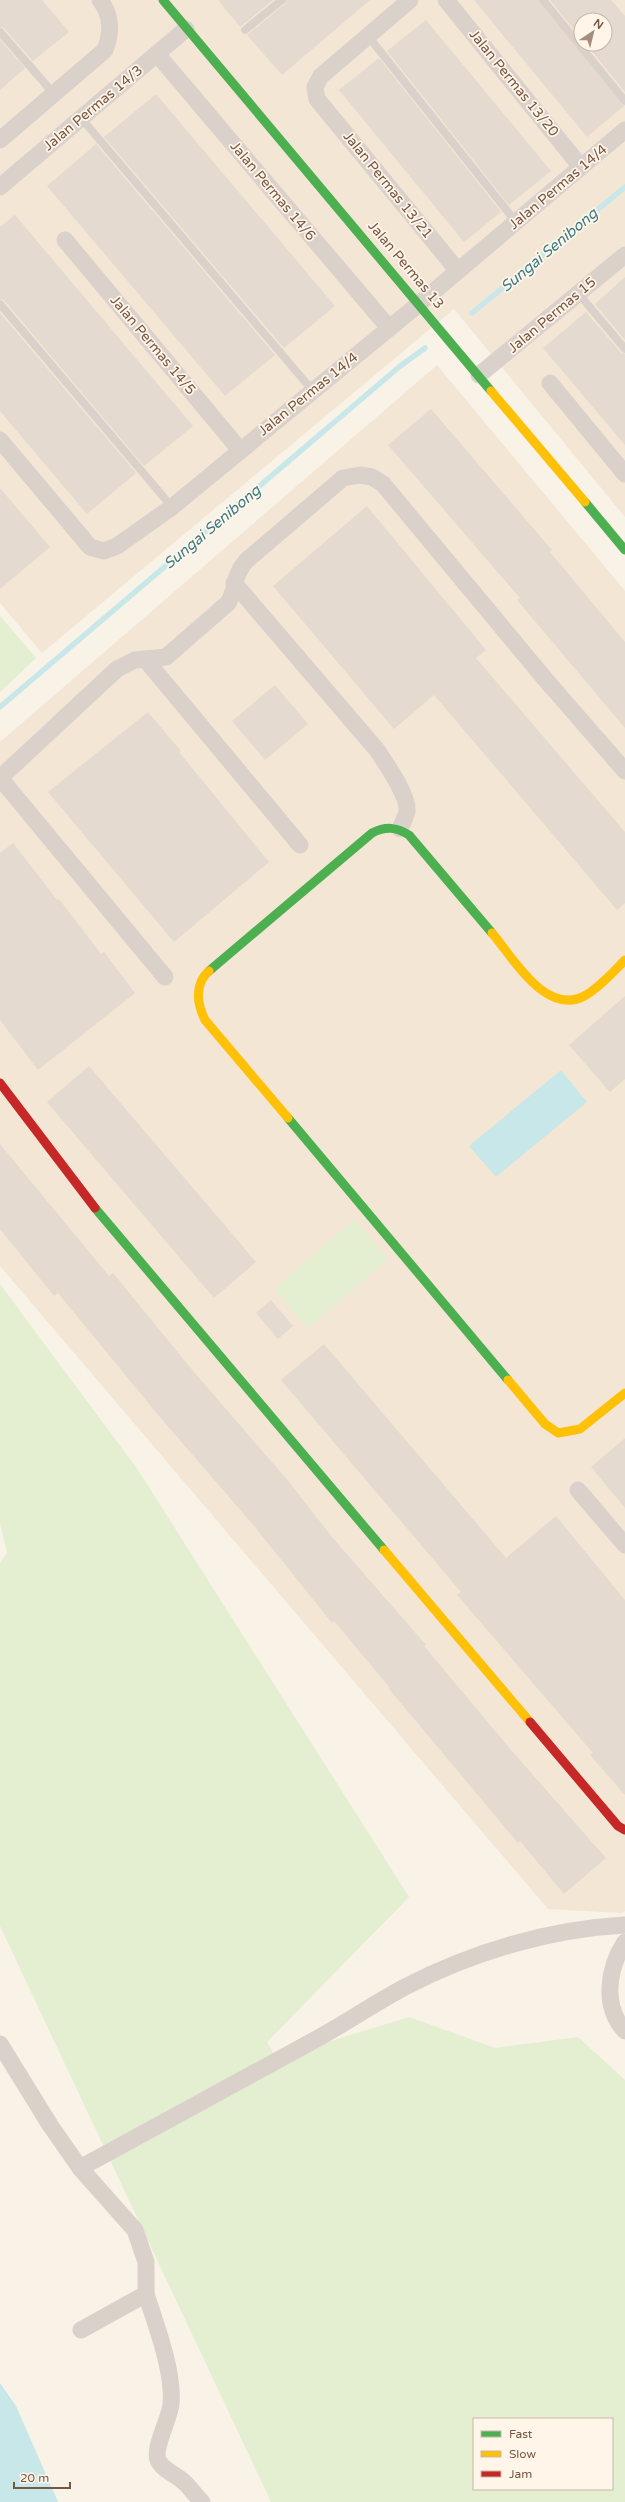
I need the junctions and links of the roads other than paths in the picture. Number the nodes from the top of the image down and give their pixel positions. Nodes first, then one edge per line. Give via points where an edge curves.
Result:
1 (100, 0) edge
2 (163, 0) edge
3 (282, 0) edge
4 (410, 0) edge
5 (446, 0) edge
6 (543, 0) edge
7 (186, 29) junction
8 (245, 30) dead end
9 (0, 32) edge
10 (368, 36) junction
11 (157, 54) junction
12 (55, 95) junction
13 (625, 101) edge
14 (81, 118) junction
15 (625, 130) edge
16 (0, 140) edge
17 (581, 167) junction
18 (0, 187) edge
19 (516, 222) junction
20 (65, 240) dead end
21 (625, 254) edge
22 (458, 271) junction
23 (578, 293) junction
24 (420, 303) junction
25 (0, 304) edge
26 (389, 328) junction
27 (625, 349) edge
28 (479, 375) junction
29 (550, 382) dead end
30 (313, 391) junction
31 (0, 440) edge
32 (240, 450) junction
33 (625, 474) edge
34 (172, 507) junction
35 (625, 550) edge
36 (234, 583) junction
37 (145, 659) junction
38 (625, 771) edge
39 (0, 778) edge
40 (400, 829) junction
41 (300, 845) dead end
42 (625, 960) edge
43 (165, 976) dead end
44 (0, 1083) edge
45 (625, 1393) edge
46 (578, 1490) dead end
47 (625, 1545) edge
48 (625, 1830) edge
49 (625, 1925) edge
50 (625, 1942) edge
51 (625, 2031) edge
52 (0, 2044) edge
53 (80, 2168) junction
54 (146, 2294) junction
55 (81, 2330) dead end
56 (202, 2502) edge

1 - 12 street via 109,15 109,40 105,50
2 - 7 street, Jalan Permas 13
3 - 8 lane
4 - 10 street
5 - 17 street, Jalan Permas 13/20
6 - 13 lane
7 - 11 street, Jalan Permas 14/3
7 - 24 street, Jalan Permas 13
9 - 12 lane
10 - 19 lane
10 - 22 street, Jalan Permas 13/21 via 321,76 315,87 317,100
11 - 14 street, Jalan Permas 14/3
11 - 26 street, Jalan Permas 14/6
12 - 16 street
14 - 18 street, Jalan Permas 14/3
14 - 30 lane
15 - 17 street, Jalan Permas 14/4
17 - 19 street, Jalan Permas 14/4
19 - 22 street, Jalan Permas 14/4
20 - 32 street, Jalan Permas 14/5
21 - 23 street, Jalan Permas 15
22 - 24 street, Jalan Permas 14/4
23 - 27 lane
23 - 28 street, Jalan Permas 15
24 - 26 street, Jalan Permas 14/4
24 - 28 street, Jalan Permas 13
25 - 34 lane
26 - 30 street, Jalan Permas 14/4
28 - 35 street, Jalan Permas 13
29 - 33 street
30 - 32 street, Jalan Permas 14/4
31 - 34 street, Jalan Permas 14/4 via 90,547 104,551 117,546
32 - 34 street, Jalan Permas 14/4
36 - 37 street via 228,603 166,656
36 - 38 street via 236,574 246,560 339,481 360,475 378,480
36 - 40 street via 376,750 392,773 407,806
37 - 39 street via 128,662 116,669
37 - 41 street
39 - 43 street
40 - 42 street via 409,835 542,992 551,999 563,1003 583,998
40 - 45 street via 390,827 372,833 204,975 197,997 199,1008 205,1020 545,1424 558,1433 580,1429
44 - 48 street via 65,1171 114,1231 618,1826
46 - 47 street
49 - 53 street via 567,1932 518,1943 467,1960 406,1987 331,2032
50 - 51 street via 616,1956 611,1972 611,2003
52 - 53 street
53 - 54 street via 135,2230 146,2262
54 - 55 street
54 - 56 street via 170,2379 171,2404 157,2450 158,2460 168,2471 185,2482

